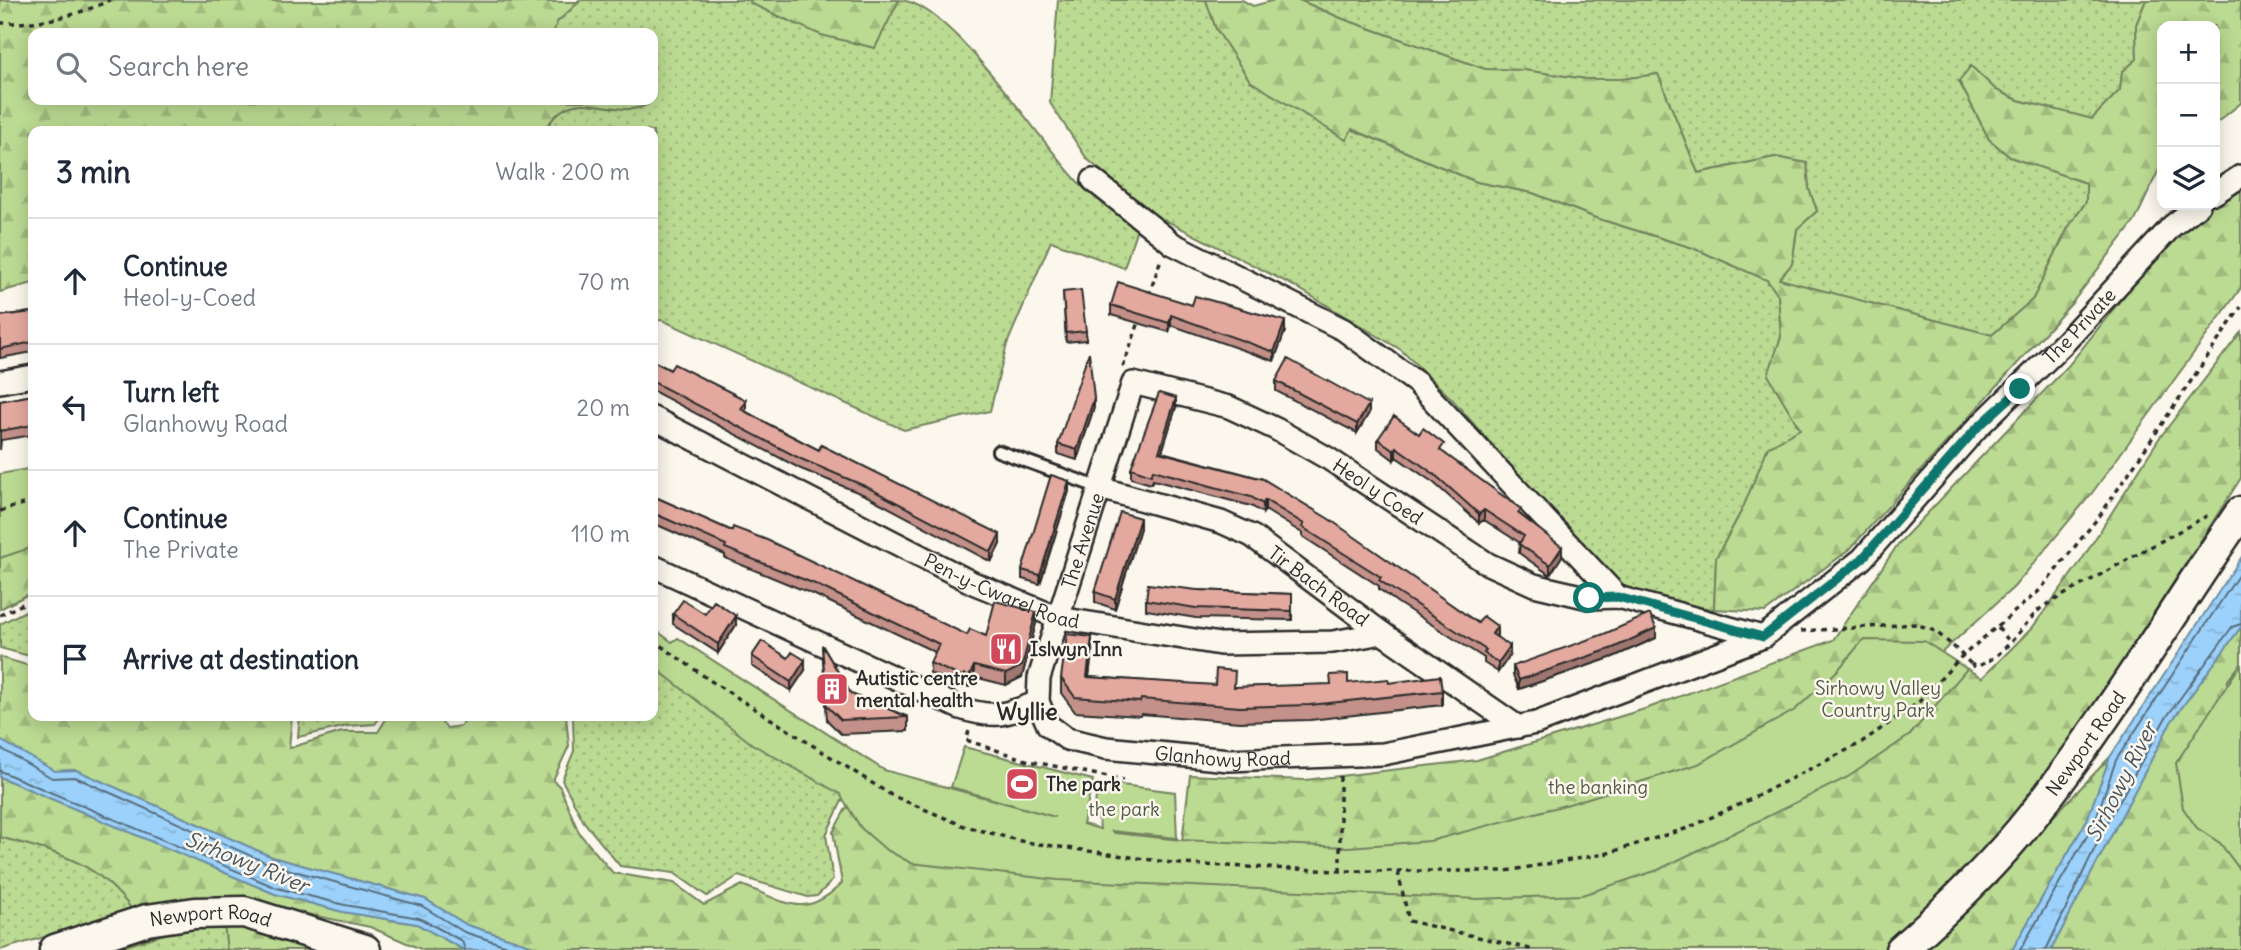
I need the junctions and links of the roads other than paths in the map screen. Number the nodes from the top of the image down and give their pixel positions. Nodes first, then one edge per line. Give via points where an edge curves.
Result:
1 (2241, 176) edge
2 (1093, 180) dead end
3 (2220, 190) edge
4 (2193, 210) edge
5 (28, 377) edge
6 (1127, 377) joint
7 (0, 382) edge
8 (658, 421) edge
9 (998, 451) dead end
10 (1100, 488) junction
11 (2226, 512) edge
12 (658, 568) edge
13 (1618, 597) junction
14 (1815, 598) joint
15 (1059, 618) junction
16 (1382, 633) junction
17 (1765, 636) junction
18 (1038, 702) junction
19 (1518, 727) junction
20 (55, 950) edge
21 (365, 950) edge
22 (1901, 950) edge

1 - 3 street
2 - 13 street via 1168,240 1344,330 1417,383
4 - 14 street, The Private via 1976,429 1862,559
5 - 7 street
6 - 10 street, The Avenue
6 - 13 street, Heol y Coed via 1229,407 1276,429 1480,559 1522,580 1589,598
8 - 15 street, Pen-y-Cwarel Road via 973,583
9 - 10 lane
10 - 15 street, The Avenue
10 - 16 street, Tir Bach Road via 1221,522 1252,536
11 - 22 main road, Newport Road via 2075,760 1991,865
12 - 18 street via 975,713 1007,714
13 - 17 street, Heol y Coed
14 - 17 street, Glanhowy Road
15 - 16 street, Pen-y-Cwarel Road via 1220,644 1333,642
15 - 18 street, The Avenue via 1039,678
16 - 19 street, Tir Bach Road
17 - 19 street, Glanhowy Road via 1611,697
18 - 19 street, Glanhowy Road via 1048,725 1066,739 1106,748 1228,760 1383,754
20 - 21 main road, Newport Road via 147,920 244,912

